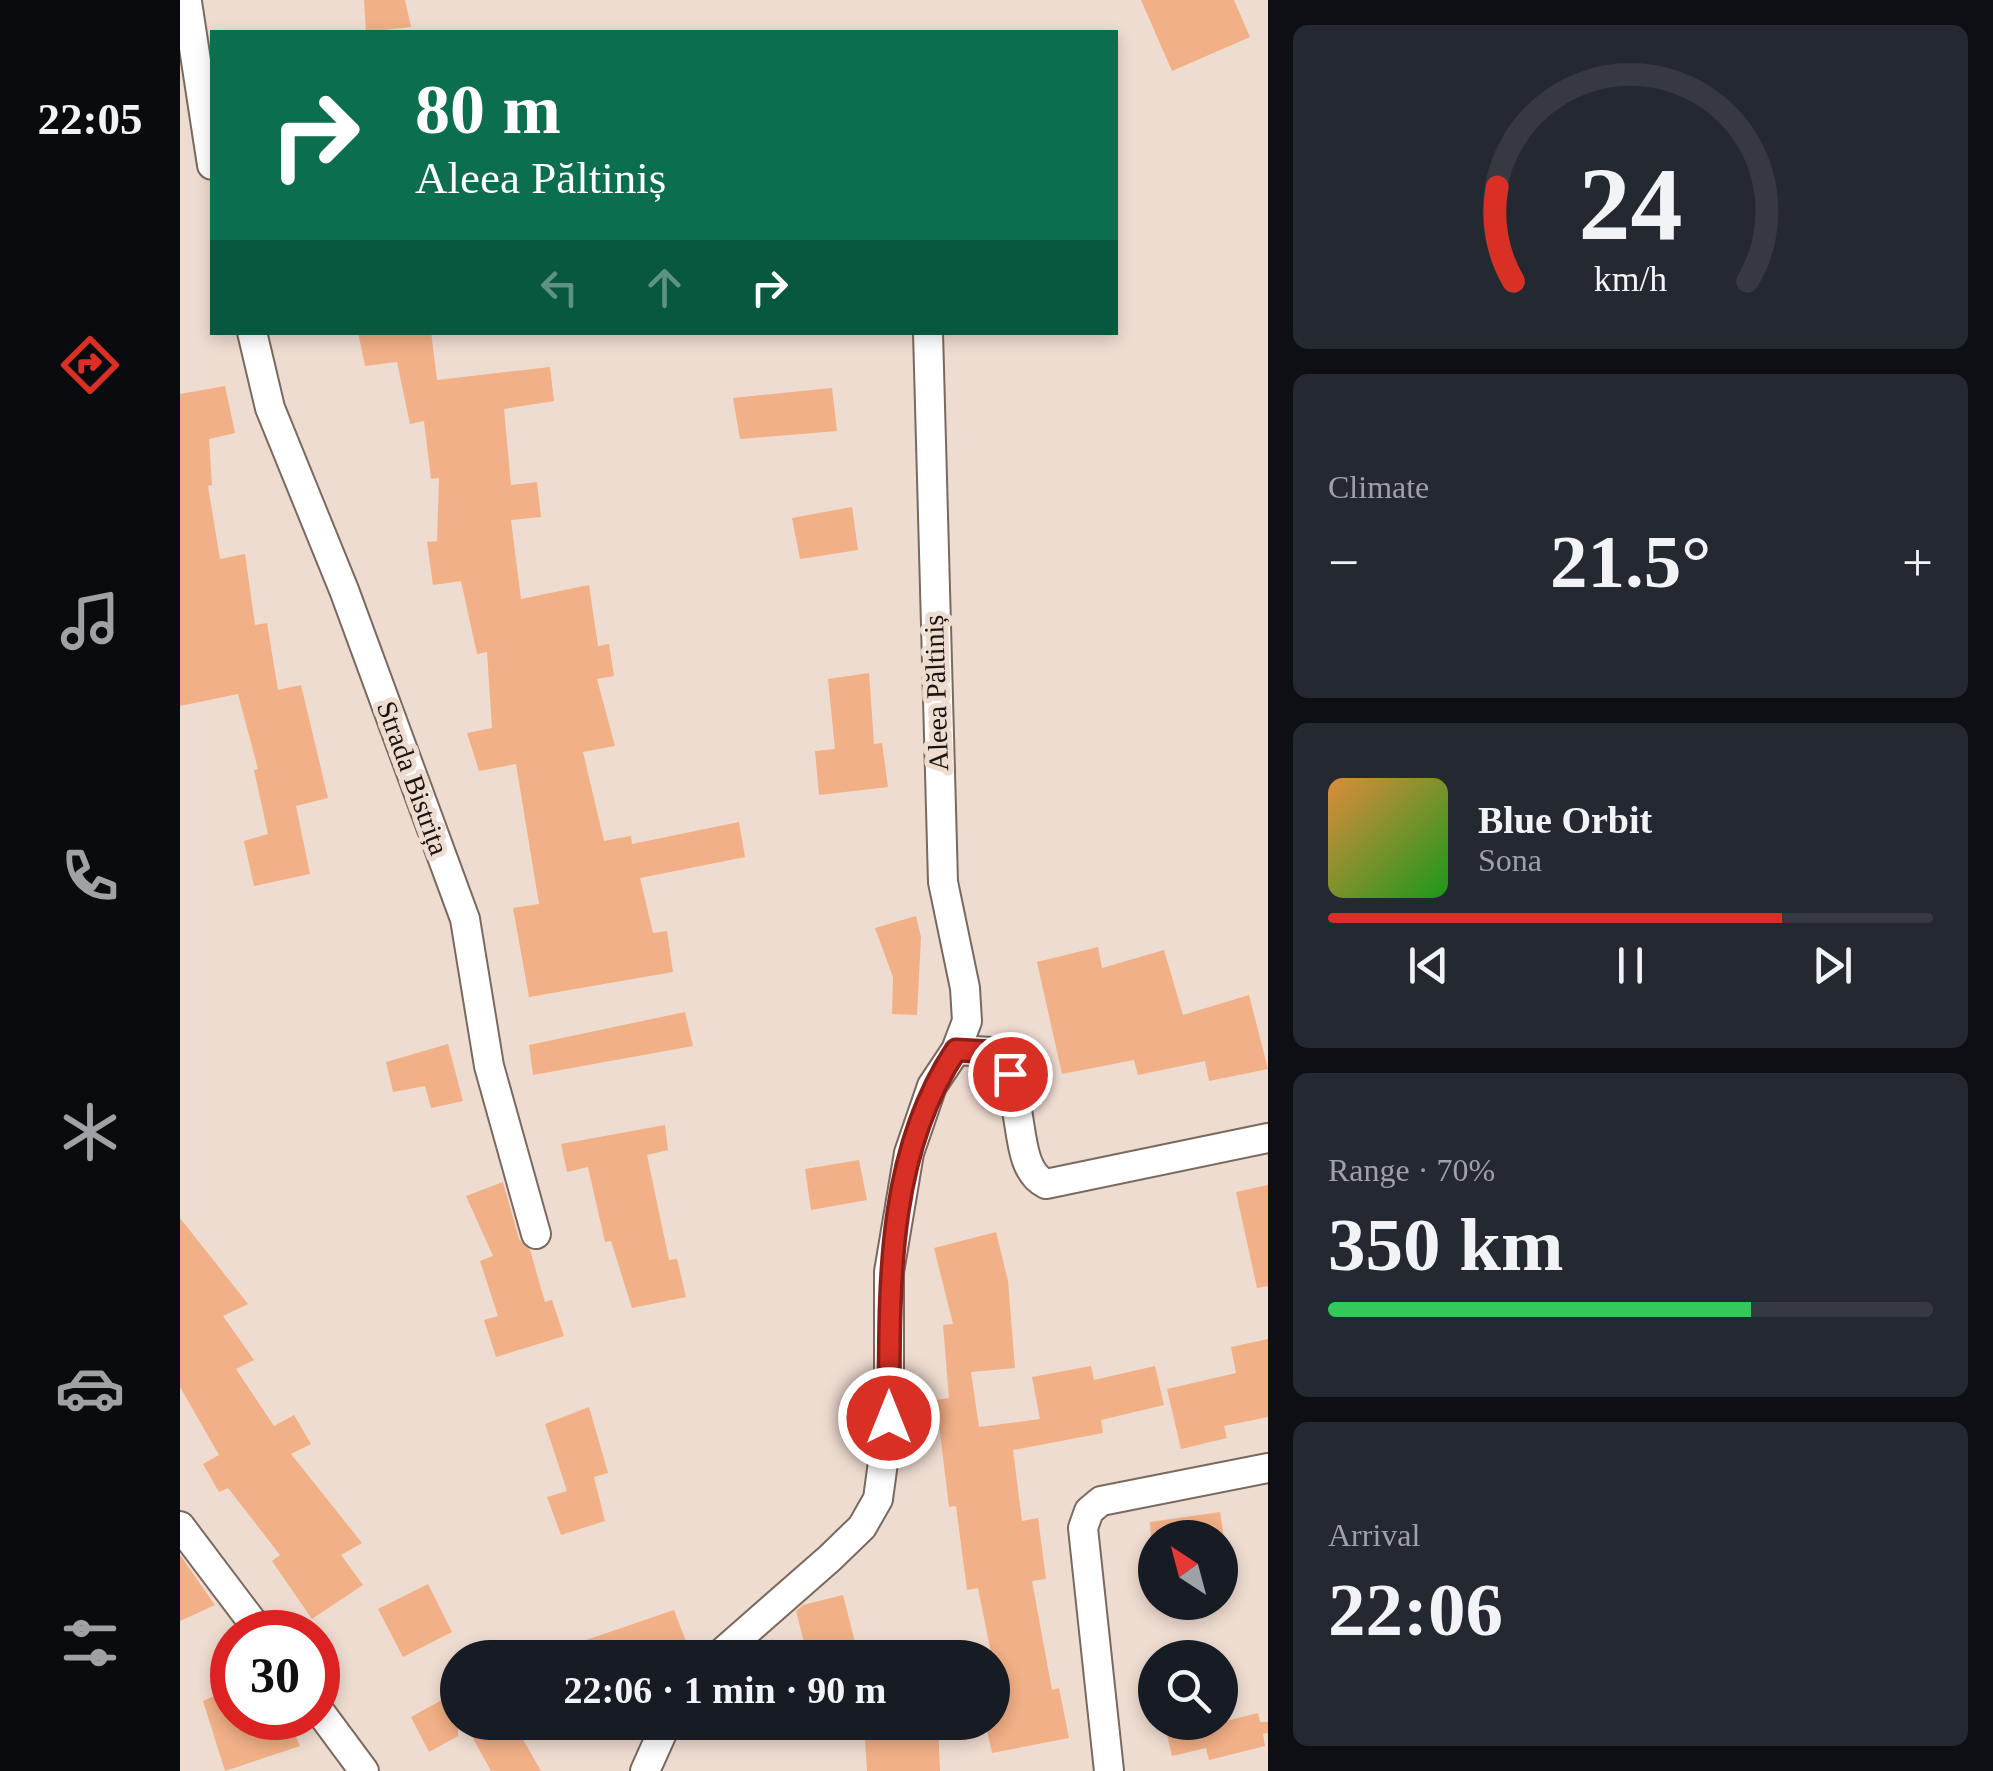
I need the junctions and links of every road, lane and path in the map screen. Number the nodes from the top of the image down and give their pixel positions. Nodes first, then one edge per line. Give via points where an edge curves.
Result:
1 (180, 4) edge
2 (210, 151) edge
3 (253, 335) edge
4 (928, 335) edge
5 (956, 1050) junction
6 (1268, 1138) edge
7 (536, 1234) dead end
8 (1268, 1468) edge
9 (180, 1526) edge
10 (243, 1610) edge
11 (737, 1640) edge
12 (340, 1739) edge
13 (659, 1740) edge
14 (364, 1771) edge
15 (645, 1771) edge
16 (1109, 1771) edge

1 - 2 street via 188,2
3 - 7 street, Strada Bistrița via 270,408 465,919 489,1066
4 - 5 street, Aleea Păltiniș via 943,882 967,1021
5 - 6 street via 992,1052 1002,1062 1018,1099 1028,1168 1046,1184
5 - 11 street, Aleea Păltiniș via 932,1086 908,1153 890,1272 889,1418 878,1499 830,1558
8 - 16 street via 1101,1502 1089,1512 1084,1528
9 - 10 street
12 - 14 street
13 - 15 street

